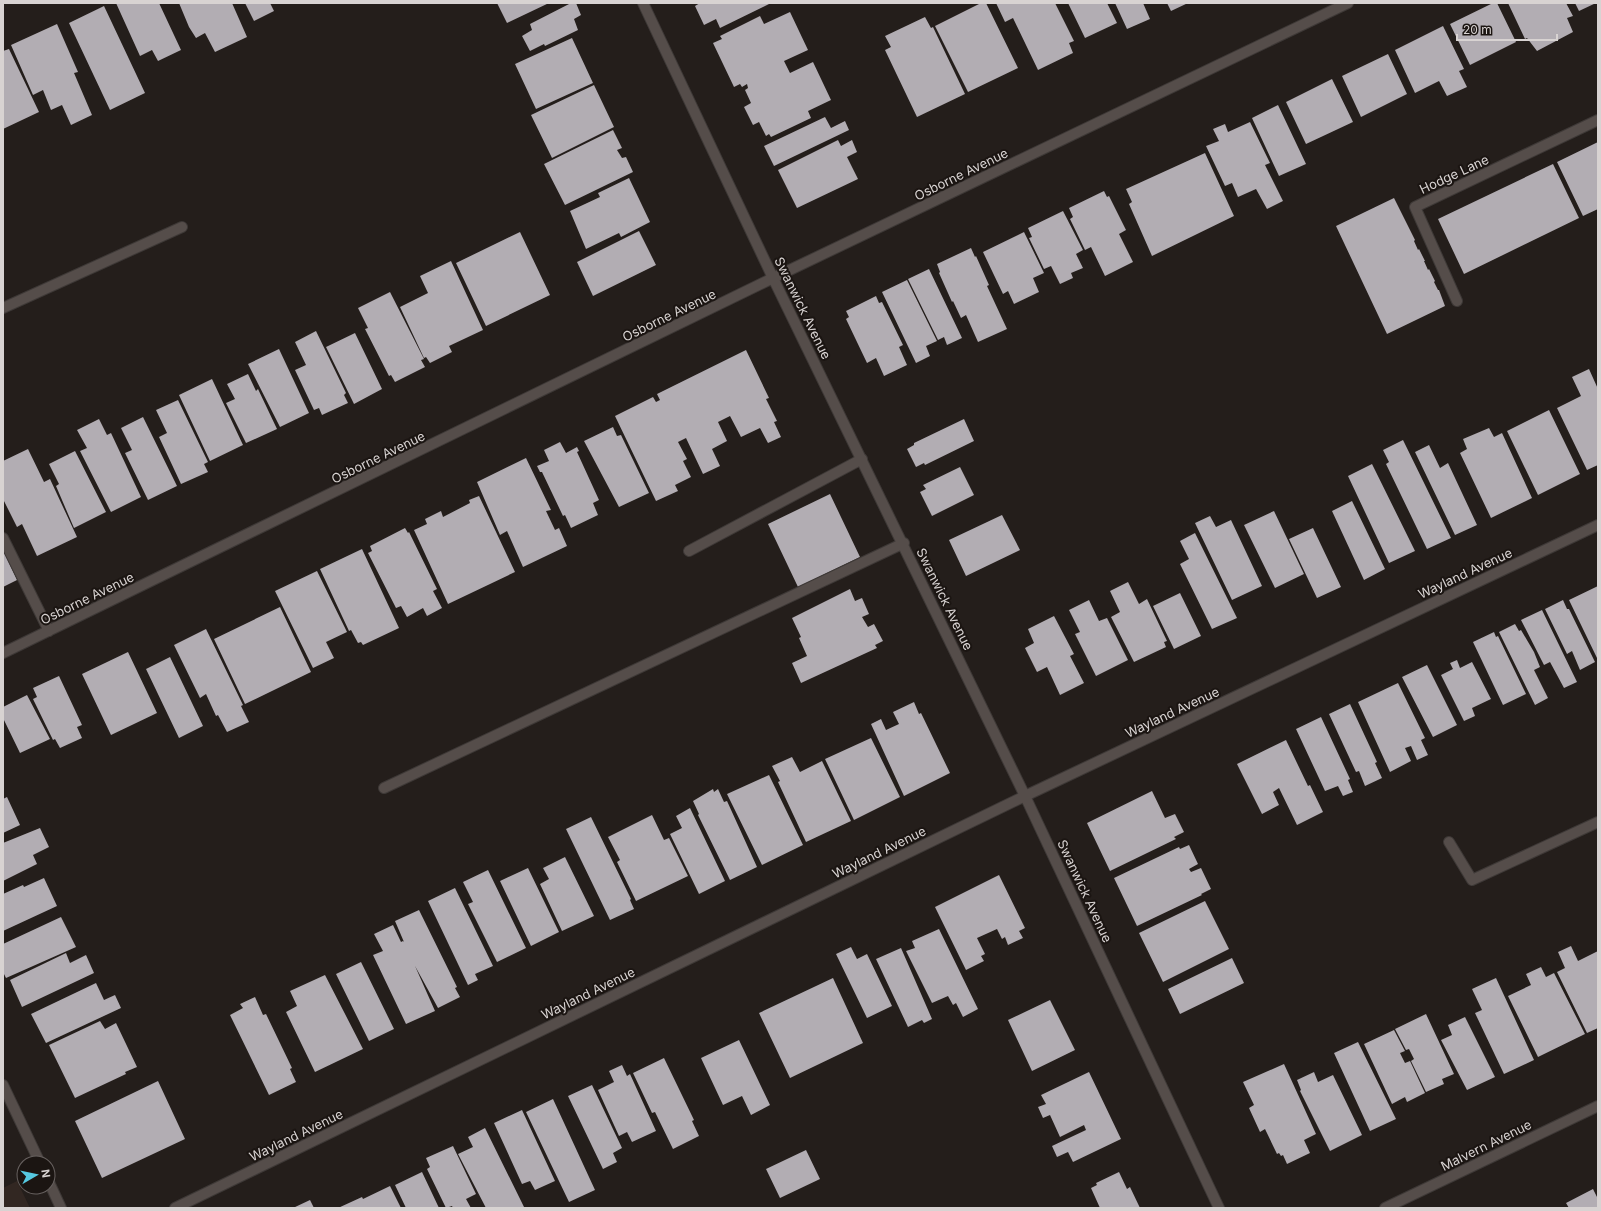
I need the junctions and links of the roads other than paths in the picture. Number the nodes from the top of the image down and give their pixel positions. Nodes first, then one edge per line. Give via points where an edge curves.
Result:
1 (643, 3) edge
2 (1348, 3) edge
3 (1598, 120) edge
4 (182, 227) dead end
5 (774, 278) junction
6 (1457, 301) dead end
7 (3, 308) edge
8 (862, 459) junction
9 (1598, 525) edge
10 (3, 538) edge
11 (904, 543) junction
12 (689, 551) dead end
13 (49, 631) junction
14 (3, 653) edge
15 (384, 788) dead end
16 (1025, 796) junction
17 (1598, 822) edge
18 (1449, 842) dead end
19 (3, 1085) edge
20 (1598, 1106) edge
21 (36, 1155) edge
22 (55, 1195) edge
23 (61, 1208) edge
24 (175, 1208) edge
25 (1219, 1208) edge
26 (1385, 1208) edge

1 - 5 street, Swanwick Avenue
2 - 5 street, Osborne Avenue
3 - 6 street, Hodge Lane via 1415,207
4 - 7 street
5 - 8 street, Swanwick Avenue
5 - 13 street, Osborne Avenue
8 - 11 street, Swanwick Avenue
8 - 12 street
9 - 16 street, Wayland Avenue
10 - 13 street
11 - 15 street
11 - 16 street, Swanwick Avenue
13 - 14 street, Osborne Avenue
16 - 24 street, Wayland Avenue
16 - 25 street, Swanwick Avenue
17 - 18 street via 1472,880
19 - 21 street
20 - 26 street, Malvern Avenue
22 - 23 street

